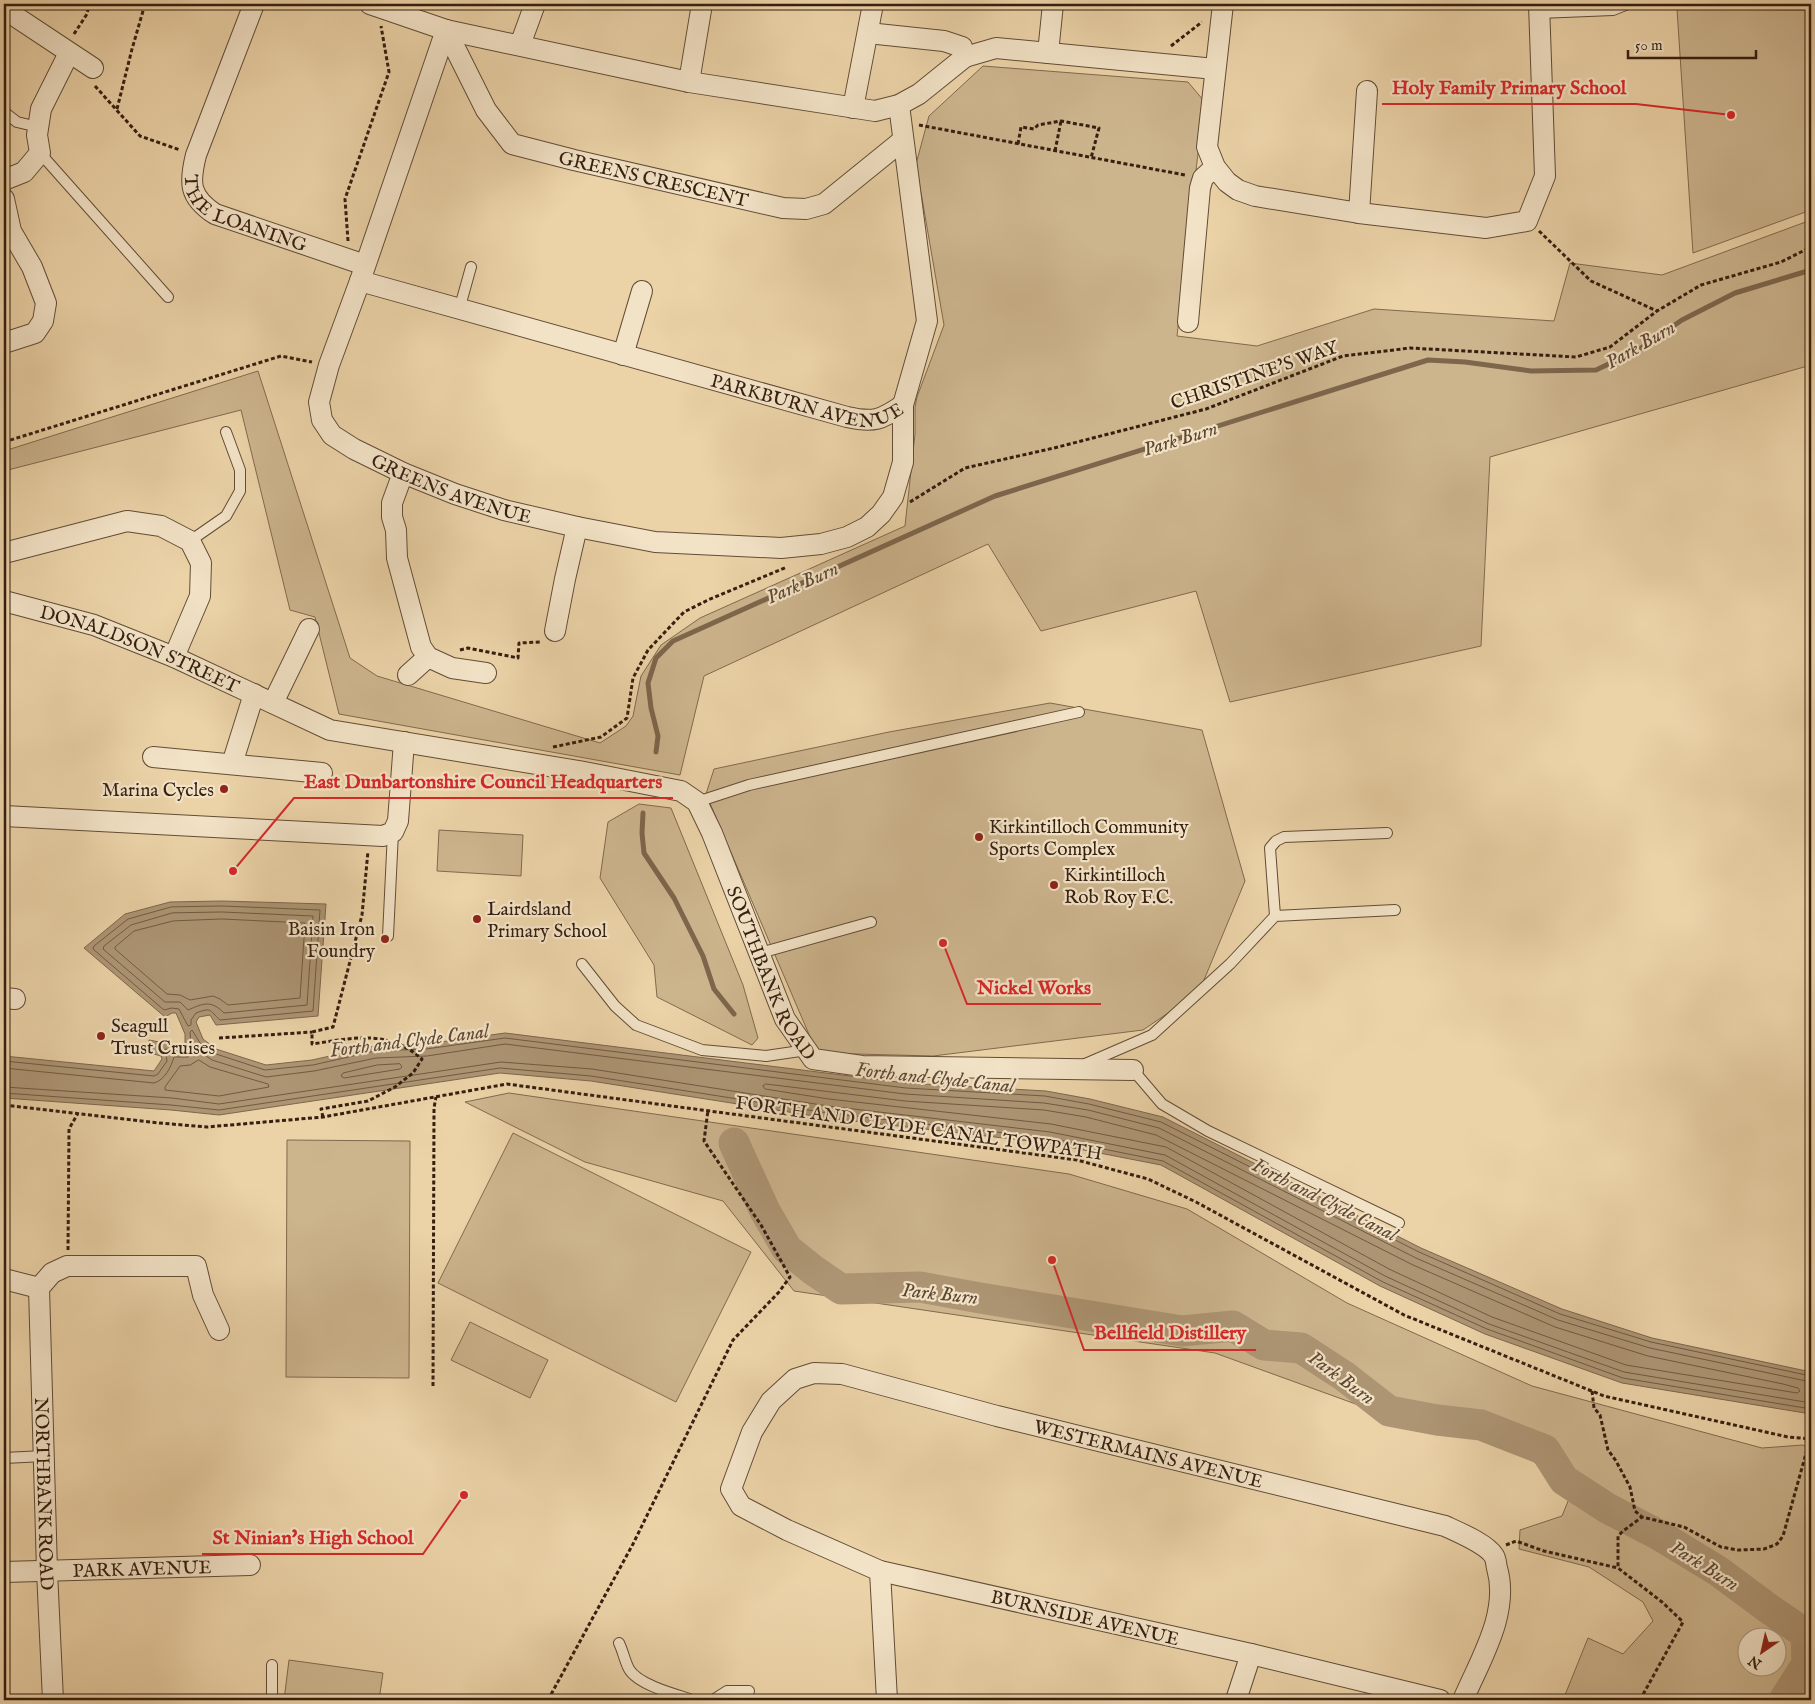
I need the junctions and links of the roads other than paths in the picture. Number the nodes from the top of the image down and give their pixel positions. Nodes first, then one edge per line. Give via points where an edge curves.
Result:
1 (254, 4) edge
2 (535, 4) edge
3 (702, 4) edge
4 (873, 4) edge
5 (1053, 4) edge
6 (1628, 4) edge
7 (373, 5) edge
8 (1223, 5) edge
9 (1539, 8) edge
10 (4, 9) edge
11 (446, 30) junction
12 (868, 33) junction
13 (520, 45) junction
14 (66, 51) junction
15 (1048, 53) junction
16 (964, 57) junction
17 (93, 68) road end
18 (1215, 69) junction
19 (689, 82) junction
20 (1367, 91) dead end
21 (853, 108) junction
22 (4, 112) edge
23 (901, 122) junction
24 (38, 127) junction
25 (40, 154) junction
26 (1209, 172) junction
27 (4, 180) edge
28 (4, 199) edge
29 (1359, 213) junction
30 (471, 267) dead end
31 (358, 269) junction
32 (642, 292) dead end
33 (168, 297) dead end
34 (459, 310) junction
35 (1188, 322) dead end
36 (4, 343) edge
37 (623, 355) junction
38 (903, 405) junction
39 (226, 432) dead end
40 (403, 473) junction
41 (577, 528) junction
42 (190, 541) junction
43 (4, 553) edge
44 (4, 601) edge
45 (309, 629) dead end
46 (555, 631) road end
47 (428, 656) junction
48 (174, 657) junction
49 (486, 673) dead end
50 (408, 675) dead end
51 (254, 694) junction
52 (273, 703) junction
53 (1079, 712) dead end
54 (404, 742) junction
55 (153, 757) dead end
56 (232, 764) junction
57 (322, 772) dead end
58 (689, 797) junction
59 (4, 816) edge
60 (393, 832) junction
61 (1387, 833) dead end
62 (1395, 910) dead end
63 (1275, 916) junction
64 (871, 922) dead end
65 (388, 936) dead end
66 (760, 953) junction
67 (582, 964) dead end
68 (807, 1050) junction
69 (1073, 1069) junction
70 (1133, 1070) joint
71 (1399, 1224) dead end
72 (4, 1279) edge
73 (39, 1288) junction
74 (219, 1330) dead end
75 (44, 1456) junction
76 (4, 1458) edge
77 (741, 1506) joint
78 (250, 1566) dead end
79 (48, 1571) junction
80 (880, 1571) junction
81 (4, 1572) edge
82 (618, 1643) dead end
83 (1251, 1654) junction
84 (272, 1665) dead end
85 (749, 1691) dead end
86 (53, 1700) edge
87 (272, 1700) edge
88 (693, 1700) edge
89 (713, 1700) edge
90 (887, 1700) edge
91 (1236, 1700) edge
92 (1440, 1700) edge
93 (1463, 1700) edge

1 - 31 street, THE LOANING via 196,155 191,177 193,191 204,207 215,214
2 - 13 street
3 - 19 street
4 - 12 street
5 - 15 street
6 - 9 lane via 1613,10
7 - 11 street
8 - 18 street
9 - 29 street via 1545,176 1527,221 1486,228
10 - 14 street
11 - 13 street
11 - 23 street, GREENS CRESCENT via 486,110 512,144 783,208 806,209 824,204
11 - 31 street, GREENS AVENUE
12 - 16 street via 944,41 962,47
12 - 21 street
13 - 19 street
14 - 17 street
14 - 24 street via 41,109
15 - 16 street via 996,48
15 - 18 street
16 - 23 street via 919,94
18 - 26 street via 1207,147
19 - 21 street
20 - 29 street
21 - 23 street via 875,111
22 - 24 lane via 17,122
23 - 38 street, PARKBURN AVENUE via 927,321
24 - 25 street
25 - 27 street via 24,172
25 - 33 lane
26 - 29 street via 1247,193
26 - 35 street via 1200,188
28 - 36 street via 11,231 32,267 46,303 43,321 35,333
30 - 34 lane
31 - 34 street, PARKBURN AVENUE
31 - 40 street, GREENS AVENUE via 319,402 322,420 332,435
32 - 37 street
34 - 37 street, PARKBURN AVENUE
37 - 38 street, PARKBURN AVENUE via 866,421 885,417
38 - 41 street, GREENS AVENUE via 903,462 893,497 867,527 846,537 821,544 781,548 655,542
39 - 42 lane via 240,470 240,491 226,516
40 - 41 street, GREENS AVENUE via 504,510
40 - 47 street via 392,503 397,558 421,647
41 - 46 street
42 - 43 street via 161,526 127,522
42 - 48 street via 201,563 200,596
44 - 48 street, DONALDSON STREET via 94,626
45 - 52 street
47 - 49 street via 452,668
47 - 50 street
48 - 51 street, DONALDSON STREET
51 - 52 street, DONALDSON STREET
51 - 56 street
52 - 54 street, DONALDSON STREET via 330,730
53 - 58 lane
54 - 58 street, DONALDSON STREET via 579,771
54 - 60 street via 398,821
55 - 56 street
56 - 57 street
58 - 66 street, SOUTHBANK ROAD via 712,833
59 - 60 street via 369,836
60 - 65 lane
61 - 63 lane via 1284,837 1276,841 1270,848
62 - 63 lane
63 - 69 lane via 1230,964 1152,1035
64 - 66 lane
66 - 68 street, SOUTHBANK ROAD via 785,1019
67 - 68 lane via 614,1006 636,1025 702,1050 766,1056
68 - 69 street, SOUTHBANK ROAD via 813,1059 862,1066
69 - 70 street, SOUTHBANK ROAD
70 - 71 lane via 1162,1104 1208,1131
72 - 73 street
73 - 74 street via 52,1273 68,1266 196,1266 203,1295
73 - 75 street, NORTHBANK ROAD
75 - 76 lane
75 - 79 street, NORTHBANK ROAD
77 - 80 street, BURNSIDE AVENUE
77 - 93 street, WESTERMAINS AVENUE via 732,1489 752,1432 771,1401 795,1379 814,1373 842,1374 997,1416 1445,1526 1468,1537 1494,1556 1499,1574 1501,1595 1495,1626
78 - 79 street, PARK AVENUE
79 - 81 street, PARK AVENUE
79 - 86 street, NORTHBANK ROAD
80 - 83 street, BURNSIDE AVENUE
80 - 90 street
82 - 88 lane via 630,1670 646,1683
83 - 91 street
83 - 92 street, BURNSIDE AVENUE
84 - 87 lane
85 - 89 lane via 726,1692

